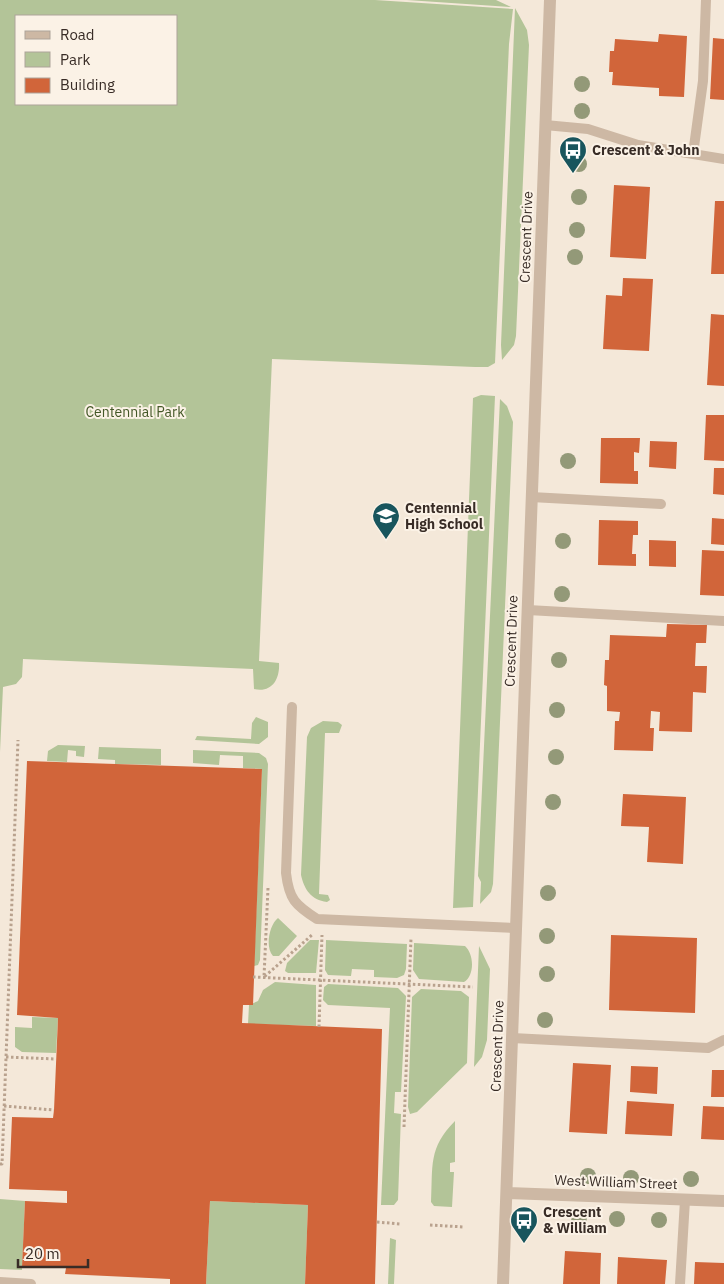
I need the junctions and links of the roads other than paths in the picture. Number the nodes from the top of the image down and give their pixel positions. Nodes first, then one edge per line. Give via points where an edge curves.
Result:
1 (550, 0) edge
2 (706, 0) edge
3 (545, 125) junction
4 (693, 154) junction
5 (724, 159) edge
6 (531, 497) junction
7 (661, 504) dead end
8 (528, 610) junction
9 (724, 621) edge
10 (292, 707) dead end
11 (516, 928) junction
12 (512, 1038) junction
13 (724, 1040) edge
14 (507, 1193) junction
15 (685, 1200) junction
16 (724, 1202) edge
17 (0, 1282) edge
18 (31, 1284) edge
19 (503, 1284) edge
20 (680, 1284) edge

1 - 3 street, Crescent Drive
2 - 4 lane via 704,81
3 - 4 lane via 588,129 638,145
3 - 6 street, Crescent Drive
4 - 5 lane
6 - 7 lane
6 - 8 street, Crescent Drive
8 - 9 lane
8 - 11 street, Crescent Drive
10 - 11 lane via 286,873 289,893 299,907 317,919
11 - 12 street, Crescent Drive
12 - 13 lane via 708,1048
12 - 14 street, Crescent Drive
14 - 15 street, West William Street
14 - 19 street, Crescent Drive
15 - 16 street, West William Street
15 - 20 lane
17 - 18 lane

